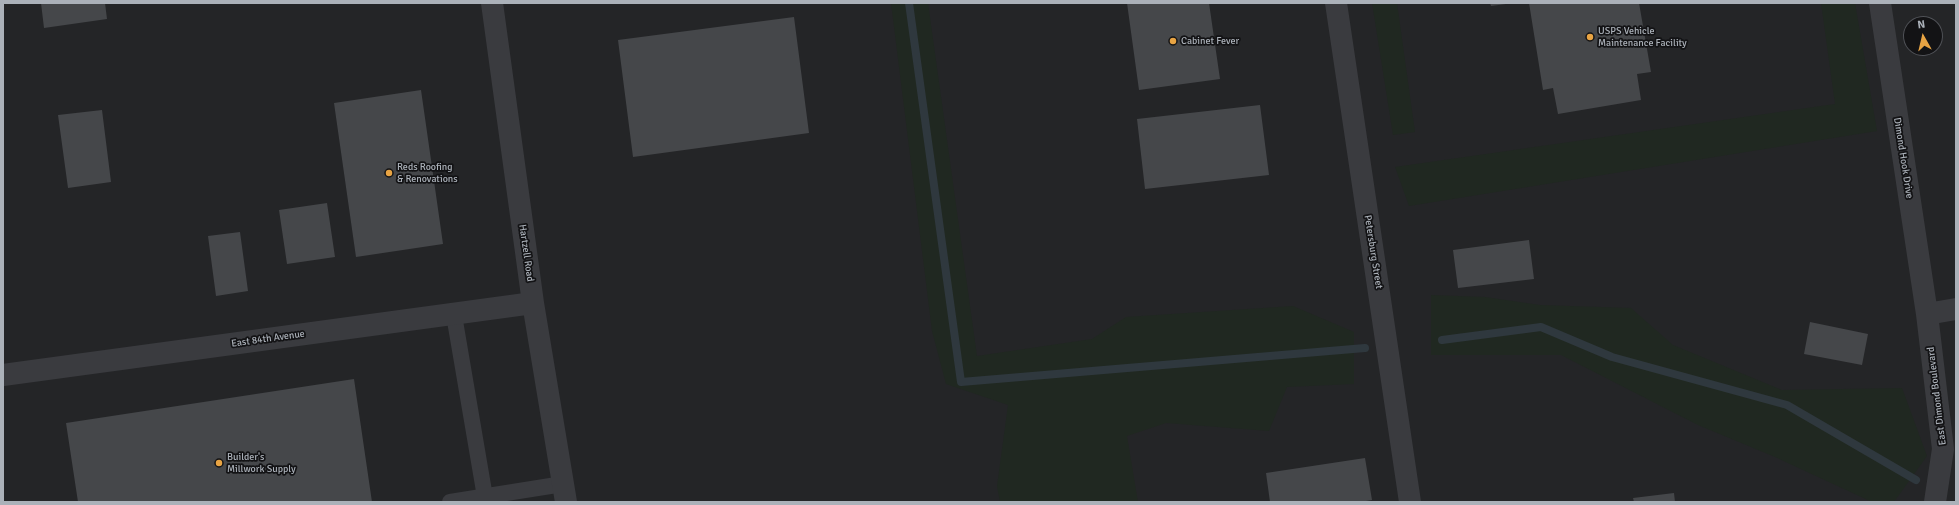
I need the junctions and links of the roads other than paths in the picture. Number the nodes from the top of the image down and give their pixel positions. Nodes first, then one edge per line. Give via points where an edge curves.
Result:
1 (492, 3) edge
2 (1336, 3) edge
3 (1880, 3) edge
4 (533, 303) junction
5 (1956, 309) edge
6 (1927, 314) junction
7 (454, 315) junction
8 (3, 374) edge
9 (565, 493) edge
10 (538, 495) edge
11 (485, 497) junction
12 (450, 502) edge
13 (1410, 502) edge
14 (1935, 502) edge

1 - 4 street, Hartzell Road
2 - 13 street, Petersburg Street
3 - 6 street, Dimond Hook Drive
4 - 7 street, East 84th Avenue
4 - 9 street, Hartzell Road
5 - 6 street
6 - 14 street, East Dimond Boulevard via 1943,449
7 - 8 street, East 84th Avenue
7 - 11 lane
9 - 10 lane
10 - 11 lane
11 - 12 lane

